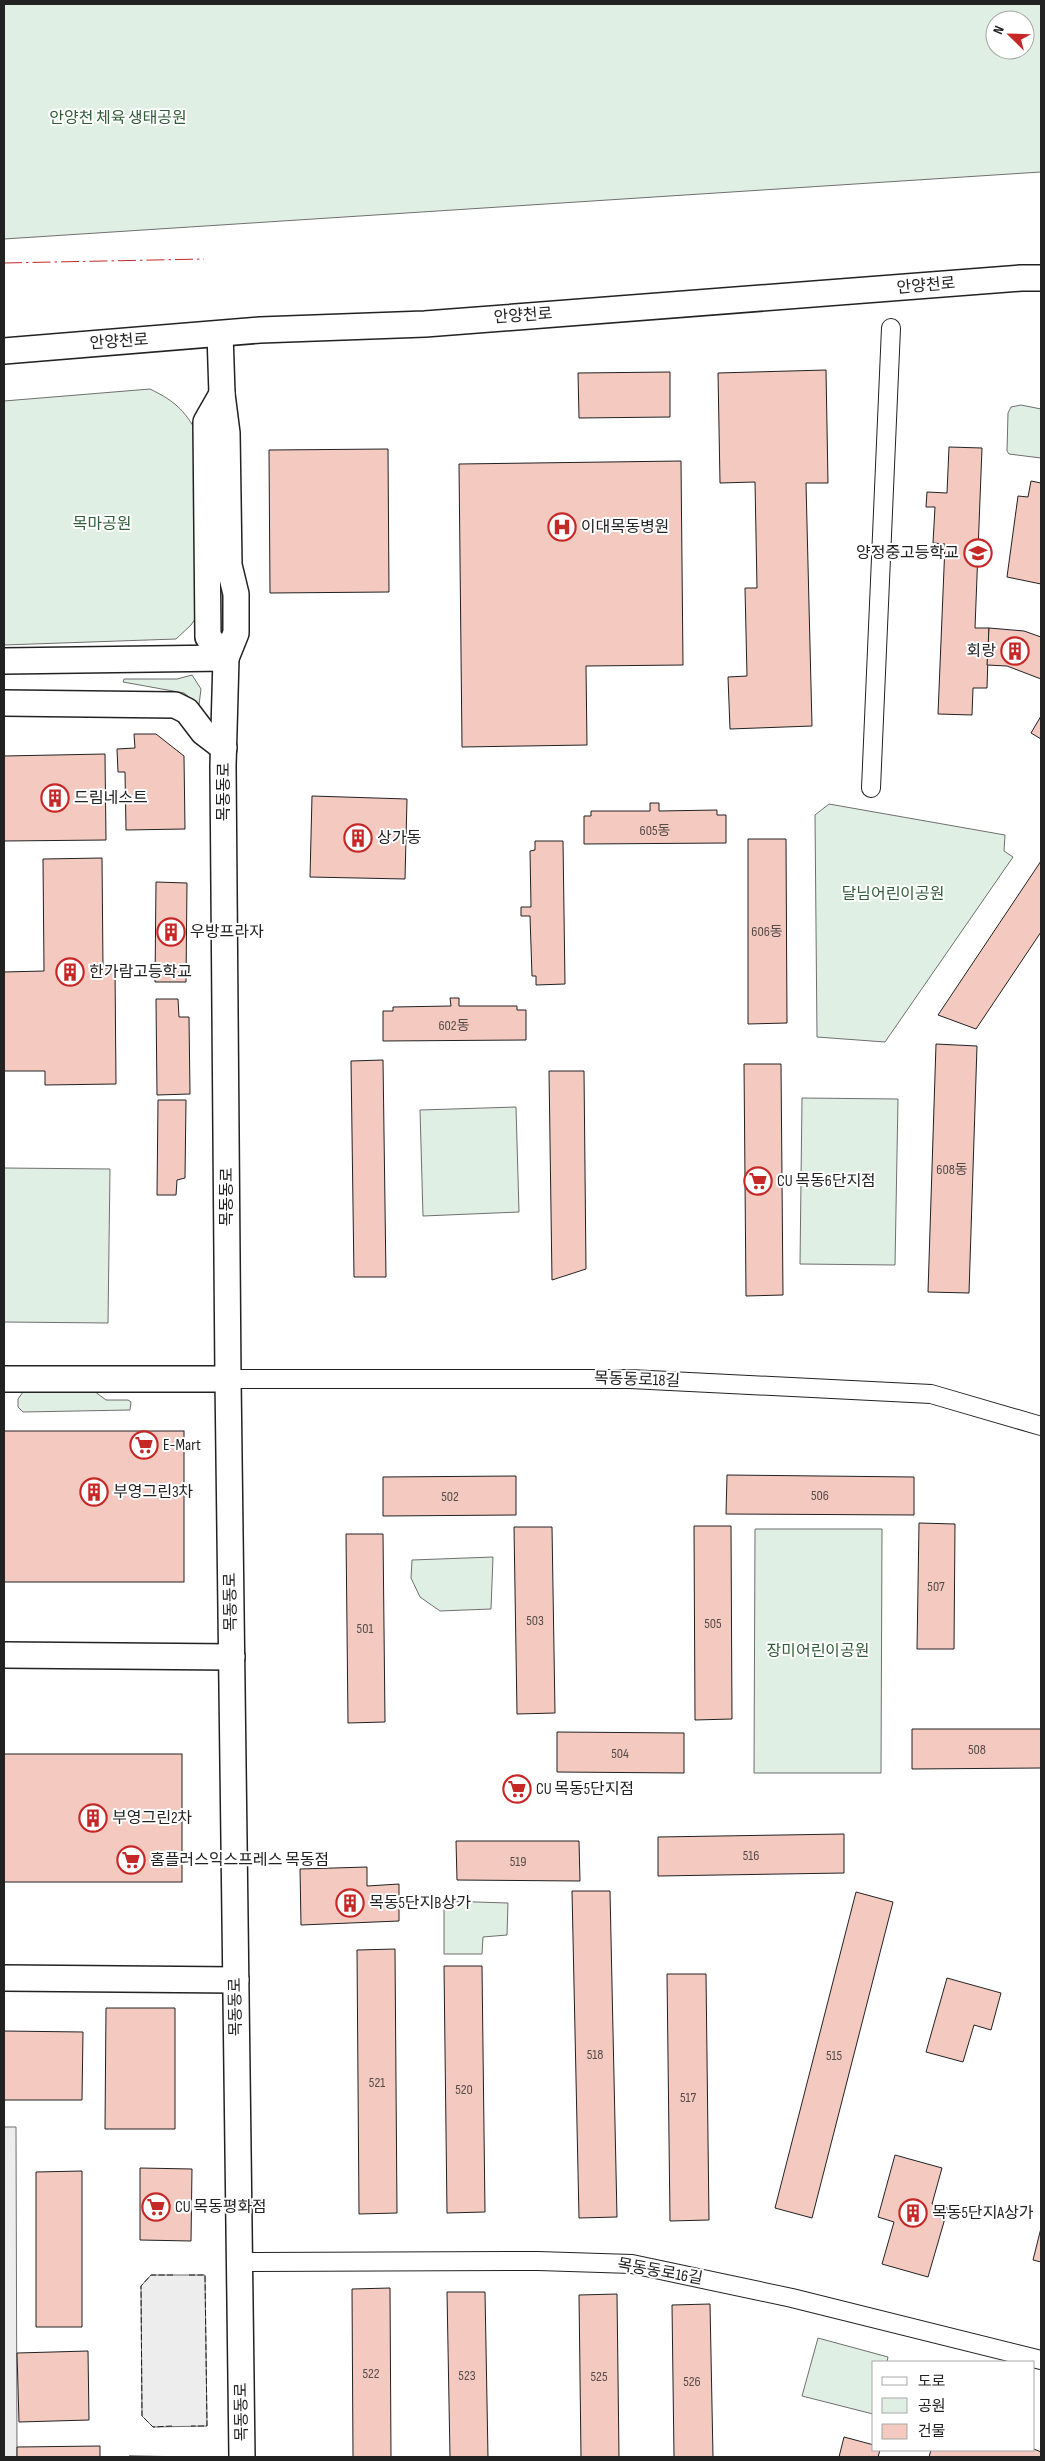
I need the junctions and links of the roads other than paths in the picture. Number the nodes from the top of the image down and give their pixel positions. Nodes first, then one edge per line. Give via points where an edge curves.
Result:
1 (1041, 278) edge
2 (891, 328) dead end
3 (220, 334) junction
4 (4, 351) edge
5 (226, 658) junction
6 (4, 661) edge
7 (4, 703) edge
8 (224, 748) junction
9 (871, 788) dead end
10 (4, 1379) edge
11 (228, 1379) junction
12 (1041, 1426) edge
13 (4, 1655) edge
14 (232, 1657) junction
15 (4, 1978) edge
16 (236, 1980) junction
17 (240, 2262) junction
18 (1041, 2360) edge
19 (242, 2457) edge

1 - 3 main road, 안양천로 via 425,324
2 - 9 street
3 - 4 main road, 안양천로
3 - 5 main road, 목동동로 via 227,433 229,566 236,594 236,633
5 - 6 main road
5 - 8 main road, 목동동로
7 - 8 main road, 목동동로 via 175,705 187,711 203,732
8 - 11 main road, 목동동로
10 - 11 main road
11 - 12 street, 목동동로18길 via 630,1379 931,1394
11 - 14 main road, 목동동로
13 - 14 main road
14 - 16 main road, 목동동로
15 - 16 main road
16 - 17 main road, 목동동로
17 - 18 street, 목동동로16길 via 538,2261 632,2264 792,2298
17 - 19 main road, 목동동로

